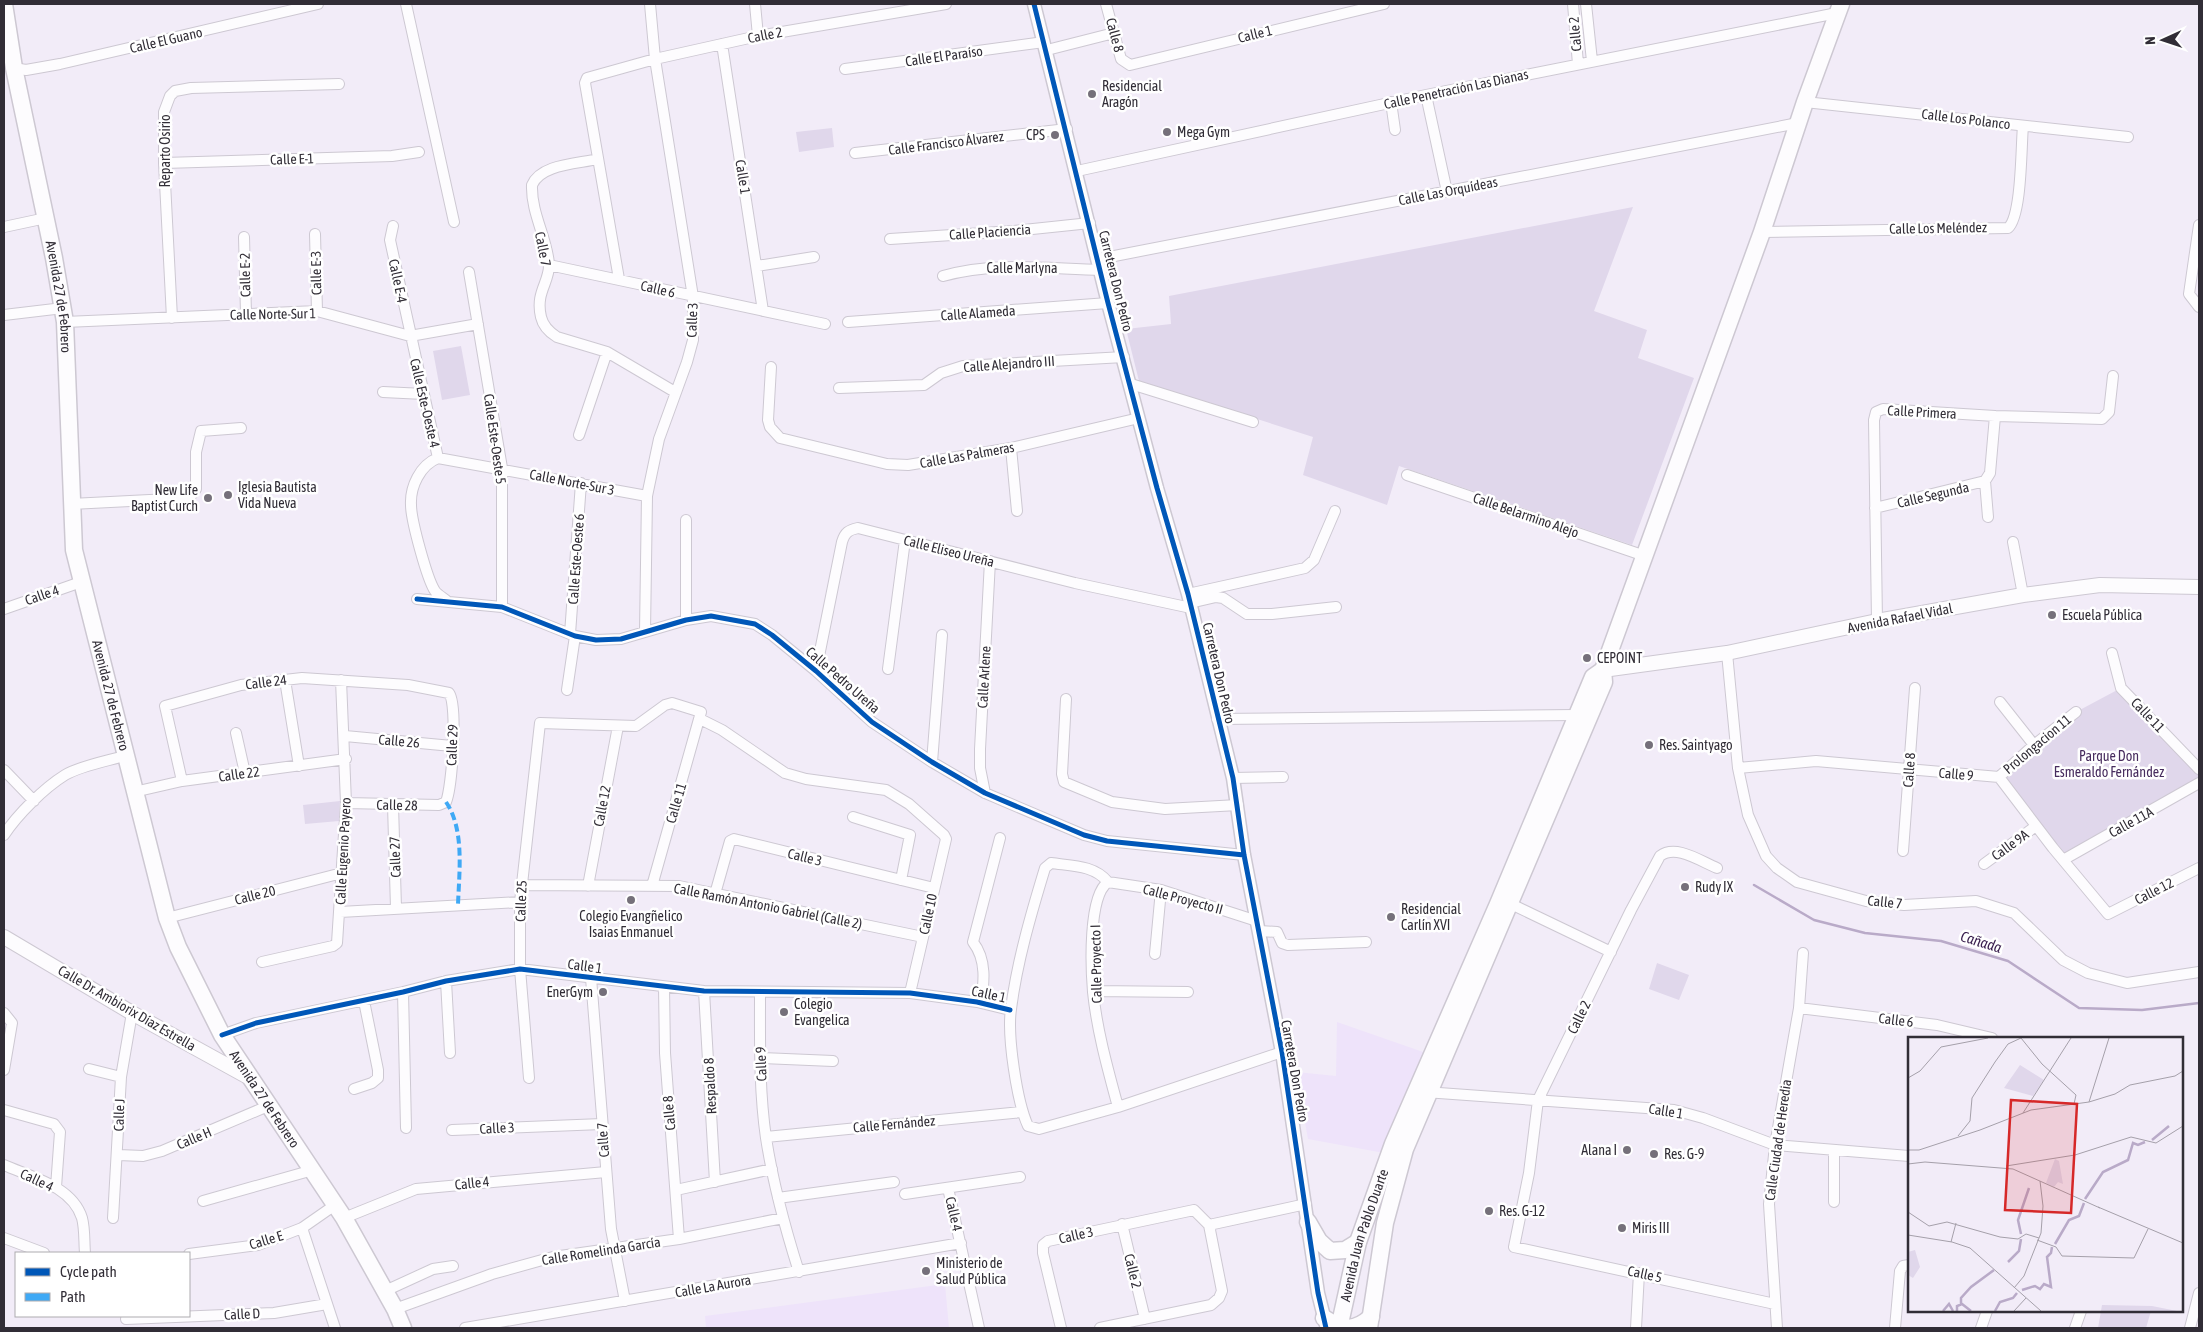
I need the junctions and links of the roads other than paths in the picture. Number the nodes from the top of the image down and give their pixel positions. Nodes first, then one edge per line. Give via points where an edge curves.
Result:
1 (4, 4) edge
2 (318, 4) edge
3 (406, 4) edge
4 (650, 4) edge
5 (755, 4) edge
6 (946, 4) edge
7 (1034, 4) edge
8 (1106, 4) edge
9 (1384, 4) edge
10 (1573, 4) edge
11 (1586, 4) edge
12 (1839, 9) edge
13 (1114, 33) junction
14 (758, 36) junction
15 (722, 44) junction
16 (1045, 46) junction
17 (655, 59) junction
18 (1592, 61) junction
19 (1127, 64) joint
20 (1578, 64) junction
21 (9, 66) edge
22 (845, 69) dead end
23 (339, 84) dead end
24 (1426, 95) junction
25 (1391, 102) junction
26 (1805, 102) junction
27 (1798, 124) junction
28 (2023, 126) junction
29 (1066, 129) junction
30 (1395, 130) dead end
31 (2128, 137) dead end
32 (419, 152) dead end
33 (855, 153) dead end
34 (598, 159) junction
35 (164, 163) junction
36 (1077, 171) junction
37 (1447, 192) junction
38 (46, 218) junction
39 (454, 222) dead end
40 (1090, 223) junction
41 (2199, 225) edge
42 (393, 226) dead end
43 (4, 227) edge
44 (1762, 232) junction
45 (315, 234) dead end
46 (244, 237) dead end
47 (890, 239) dead end
48 (814, 257) dead end
49 (1100, 264) junction
50 (549, 265) junction
51 (757, 266) junction
52 (469, 272) dead end
53 (943, 276) dead end
54 (619, 280) junction
55 (693, 297) junction
56 (1108, 303) junction
57 (2196, 304) edge
58 (763, 311) junction
59 (317, 312) junction
60 (246, 314) junction
61 (4, 315) edge
62 (64, 315) junction
63 (172, 318) junction
64 (848, 322) dead end
65 (478, 324) junction
66 (825, 324) dead end
67 (410, 336) junction
68 (607, 352) junction
69 (1124, 357) junction
70 (771, 367) dead end
71 (2113, 376) dead end
72 (1131, 384) junction
73 (839, 388) dead end
74 (384, 392) dead end
75 (675, 392) junction
76 (424, 394) junction
77 (1995, 416) junction
78 (1139, 418) junction
79 (1253, 422) dead end
80 (241, 428) dead end
81 (579, 435) dead end
82 (1011, 448) junction
83 (438, 458) junction
84 (502, 468) junction
85 (1407, 475) dead end
86 (1985, 481) junction
87 (581, 483) junction
88 (647, 496) junction
89 (70, 504) junction
90 (1875, 508) junction
91 (1017, 511) dead end
92 (1336, 511) dead end
93 (1988, 517) dead end
94 (686, 520) dead end
95 (905, 540) junction
96 (2013, 542) dead end
97 (1645, 556) junction
98 (990, 560) junction
99 (81, 582) junction
100 (2199, 587) edge
101 (2023, 595) junction
102 (417, 599) dead end
103 (447, 601) junction
104 (1190, 602) junction
105 (1336, 607) dead end
106 (502, 608) junction
107 (4, 609) edge
108 (686, 620) junction
109 (1877, 621) junction
110 (645, 632) junction
111 (573, 635) junction
112 (942, 636) dead end
113 (1727, 652) junction
114 (2112, 653) dead end
115 (888, 668) dead end
116 (1603, 670) junction
117 (816, 671) junction
118 (285, 680) junction
119 (341, 680) junction
120 (1915, 688) dead end
121 (567, 690) dead end
122 (447, 691) joint
123 (1066, 699) dead end
124 (2000, 702) dead end
125 (2076, 712) dead end
126 (1577, 715) junction
127 (700, 719) junction
128 (1217, 719) junction
129 (618, 726) junction
130 (236, 733) dead end
131 (345, 736) junction
132 (2034, 745) junction
133 (452, 746) junction
134 (124, 756) junction
135 (346, 760) junction
136 (932, 762) junction
137 (299, 766) junction
138 (1738, 768) junction
139 (2199, 769) edge
140 (4, 770) edge
141 (1909, 770) junction
142 (245, 773) junction
143 (1283, 777) dead end
144 (1999, 777) junction
145 (1233, 778) junction
146 (182, 781) junction
147 (2199, 783) edge
148 (134, 792) junction
149 (985, 793) junction
150 (34, 801) junction
151 (446, 802) joint
152 (346, 803) junction
153 (393, 805) junction
154 (1238, 805) junction
155 (853, 817) dead end
156 (2036, 826) junction
157 (4, 835) edge
158 (1000, 838) dead end
159 (1903, 852) dead end
160 (1244, 855) junction
161 (2063, 860) junction
162 (1984, 864) dead end
163 (1717, 868) dead end
164 (2199, 868) edge
165 (342, 872) junction
166 (901, 880) junction
167 (1108, 882) junction
168 (521, 884) junction
169 (588, 886) junction
170 (652, 886) junction
171 (934, 888) junction
172 (1161, 890) junction
173 (716, 894) junction
174 (520, 902) junction
175 (1504, 904) junction
176 (396, 908) junction
177 (340, 912) junction
178 (167, 918) junction
179 (1258, 926) junction
180 (4, 937) edge
181 (923, 938) junction
182 (1366, 942) dead end
183 (1611, 952) junction
184 (1803, 953) dead end
185 (1155, 954) dead end
186 (262, 962) dead end
187 (520, 969) junction
188 (2199, 972) edge
189 (591, 978) junction
190 (446, 980) junction
191 (664, 988) junction
192 (1093, 991) junction
193 (403, 992) junction
194 (704, 992) junction
195 (760, 992) junction
196 (1188, 992) dead end
197 (910, 993) junction
198 (364, 1001) junction
199 (981, 1003) junction
200 (1799, 1008) junction
201 (1010, 1010) junction
202 (132, 1013) junction
203 (4, 1014) edge
204 (222, 1034) junction
205 (1987, 1037) edge
206 (1282, 1052) junction
207 (450, 1053) dead end
208 (761, 1058) junction
209 (833, 1061) dead end
210 (89, 1069) dead end
211 (4, 1070) edge
212 (121, 1077) junction
213 (251, 1078) junction
214 (529, 1078) dead end
215 (354, 1089) dead end
216 (1424, 1091) junction
217 (1538, 1100) junction
218 (268, 1106) junction
219 (1118, 1107) junction
220 (4, 1110) edge
221 (1022, 1112) junction
222 (602, 1124) junction
223 (406, 1128) dead end
224 (452, 1130) dead end
225 (766, 1137) junction
226 (1775, 1145) junction
227 (1399, 1147) junction
228 (1834, 1150) junction
229 (118, 1155) junction
230 (1908, 1156) edge
231 (4, 1165) edge
232 (772, 1169) junction
233 (313, 1170) junction
234 (606, 1172) junction
235 (1020, 1177) dead end
236 (715, 1182) junction
237 (894, 1182) dead end
238 (56, 1187) junction
239 (948, 1188) junction
240 (676, 1190) junction
241 (905, 1194) dead end
242 (778, 1198) junction
243 (204, 1201) dead end
244 (1834, 1202) dead end
245 (335, 1204) junction
246 (1306, 1204) junction
247 (113, 1218) dead end
248 (344, 1218) junction
249 (783, 1218) junction
250 (1308, 1222) junction
251 (1122, 1224) junction
252 (1209, 1225) junction
253 (302, 1228) junction
254 (4, 1238) edge
255 (679, 1238) junction
256 (1358, 1242) junction
257 (961, 1243) junction
258 (1514, 1247) joint
259 (616, 1249) junction
260 (1330, 1251) junction
261 (41, 1252) edge
262 (85, 1252) edge
263 (190, 1254) edge
264 (1908, 1265) edge
265 (453, 1266) dead end
266 (1351, 1266) junction
267 (799, 1272) junction
268 (1639, 1273) junction
269 (385, 1291) junction
270 (1376, 1293) junction
271 (2199, 1293) edge
272 (625, 1301) junction
273 (327, 1304) junction
274 (1775, 1304) junction
275 (396, 1309) junction
276 (1986, 1312) edge
277 (2081, 1312) edge
278 (1144, 1318) junction
279 (125, 1321) edge
280 (1370, 1322) edge
281 (1332, 1325) edge
282 (335, 1328) edge
283 (403, 1328) edge
284 (465, 1328) edge
285 (979, 1328) edge
286 (1061, 1328) edge
287 (1100, 1328) edge
288 (1636, 1328) edge
289 (1777, 1328) edge
290 (1895, 1328) edge
291 (1981, 1328) edge
292 (2075, 1328) edge
293 (2190, 1328) edge

1 - 21 main road, Avenida 27 de Febrero
2 - 21 street, Calle El Guano via 60,64 26,70
3 - 39 street
4 - 17 street, Calle 3
5 - 14 street
6 - 14 street, Calle 2
7 - 16 street, Carretera Don Pedro
8 - 13 street, Calle 8
9 - 19 street, Calle 1
10 - 20 street, Calle 2
11 - 18 street, Calle 2
12 - 18 street, Calle Penetración Las Dianas
12 - 26 main road
13 - 16 street, Calle El Paraíso
13 - 19 street, Calle 8 via 1121,59
14 - 15 street, Calle 2
15 - 17 street, Calle 2
15 - 51 street, Calle 1
16 - 22 street, Calle El Paraíso
16 - 29 street, Carretera Don Pedro
17 - 34 street, Calle 2 via 587,78 585,84
17 - 55 street, Calle 3
18 - 20 street, Calle Penetración Las Dianas
20 - 24 street, Calle Penetración Las Dianas
21 - 38 main road, Avenida 27 de Febrero
23 - 35 street, Reparto Osirio via 175,91 164,112
24 - 25 street, Calle Penetración Las Dianas
24 - 37 street
25 - 30 street
25 - 36 street, Calle Penetración Las Dianas
26 - 27 main road
26 - 28 street, Calle Los Polanco
27 - 37 street, Calle Las Orquídeas
27 - 44 main road
28 - 31 street, Calle Los Polanco
28 - 44 street, Calle Los Meléndez via 2015,213 2013,224 2008,228
29 - 33 street, Calle Francisco Álvarez
29 - 36 street, Carretera Don Pedro
32 - 35 street, Calle E-1 via 392,156
34 - 50 street, Calle 7 via 548,170 535,179 532,194
34 - 54 street
35 - 63 street, Reparto Osirio
36 - 40 street, Carretera Don Pedro
37 - 49 street, Calle Las Orquídeas
38 - 43 street
38 - 62 main road, Avenida 27 de Febrero
40 - 47 street, Calle Placiencia
40 - 49 street, Carretera Don Pedro
41 - 57 street via 2189,294
42 - 67 street, Calle E-4 via 390,240
44 - 97 main road
45 - 59 street, Calle E-3
46 - 60 street, Calle E-2
48 - 51 street
49 - 53 street, Calle Marlyna via 984,268
49 - 56 street, Carretera Don Pedro
50 - 54 street, Calle 6
50 - 68 street, Calle 7 via 540,295 539,308 544,326 557,337
51 - 58 street, Calle 1
52 - 65 street, Calle Este-Oeste 5
54 - 55 street, Calle 6
55 - 58 street, Calle 6
55 - 75 street, Calle 3 via 693,340
56 - 64 street, Calle Alameda
56 - 69 street, Carretera Don Pedro
58 - 66 street, Calle 6
59 - 60 street, Calle Norte-Sur 1
59 - 67 street, Calle Norte-Sur 1
60 - 63 street, Calle Norte-Sur 1
61 - 62 street, Calle Norte-Sur 1
62 - 63 street, Calle Norte-Sur 1
62 - 89 main road, Avenida 27 de Febrero
65 - 67 street, Calle Norte-Sur 1
65 - 84 street, Calle Este-Oeste 5
67 - 76 street, Calle Este-Oeste 4
68 - 75 street, Calle 7
68 - 81 street
69 - 72 street, Carretera Don Pedro
69 - 73 street, Calle Alejandro III via 963,366 941,373 924,385
70 - 82 street, Calle Las Palmeras via 768,420 774,433 786,440 887,464 908,465
71 - 77 street, Calle Primera via 2108,412 2102,419
72 - 78 street, Carretera Don Pedro
72 - 79 street
74 - 76 street
75 - 88 street, Calle 3 via 659,439
76 - 83 street, Calle Este-Oeste 4
77 - 86 street, Calle Segunda via 1990,473
77 - 90 street, Calle Primera via 1883,409 1876,412
78 - 82 street, Calle Las Palmeras
78 - 104 street, Carretera Don Pedro
80 - 89 street via 201,431 196,452 196,489 189,498
82 - 91 street
83 - 84 street, Calle Norte-Sur 3
83 - 103 street, Calle Este-Oeste 4 via 431,460 415,481 411,506 429,577 436,592
84 - 87 street, Calle Norte-Sur 3
84 - 106 street, Calle Este-Oeste 5
85 - 97 street, Calle Belarmino Alejo
86 - 90 street, Calle Segunda
86 - 93 street
87 - 88 street, Calle Norte-Sur 3
87 - 111 street, Calle Este-Oeste 6
88 - 110 street, Calle 3
89 - 99 main road, Avenida 27 de Febrero
90 - 109 street, Calle Primera
92 - 104 street via 1314,560 1305,568
94 - 108 street
95 - 98 street, Calle Eliseo Ureña
95 - 115 street
95 - 117 street, Calle Eliseo Ureña via 858,528 846,532
96 - 101 street
97 - 116 main road
98 - 104 street, Calle Eliseo Ureña via 1075,583
98 - 149 street, Calle Arlene via 980,748
99 - 107 street, Calle 4
99 - 134 main road, Avenida 27 de Febrero
100 - 101 main road, Avenida Rafael Vidal via 2100,584
101 - 109 main road, Avenida Rafael Vidal
102 - 103 street, Calle Pedro Ureña
103 - 106 street, Calle Pedro Ureña
104 - 105 street via 1223,598 1247,614
104 - 128 street, Carretera Don Pedro
106 - 111 street, Calle Pedro Ureña
108 - 110 street, Calle Pedro Ureña
108 - 117 street, Calle Pedro Ureña via 711,616 755,624
109 - 113 main road, Avenida Rafael Vidal
110 - 111 street, Calle Pedro Ureña via 621,639 596,640
111 - 121 street, Calle Este-Oeste 6
112 - 136 street
113 - 116 main road, Avenida Rafael Vidal
113 - 138 street, Calle 7
114 - 139 street, Calle 11 via 2121,688
116 - 126 main road via 1593,677
116 - 175 main road via 1601,690
117 - 136 street, Calle Pedro Ureña via 872,722
118 - 119 street, Calle 24
118 - 137 street
118 - 146 street, Calle 24 via 241,685 165,706
119 - 122 street, Calle 24
119 - 131 street, Calle Eugenio Payero
120 - 141 street, Calle 8
122 - 133 street, Calle 29 via 454,704
123 - 154 street via 1064,782 1112,802 1166,809
124 - 132 street
125 - 132 street, Prolongacion 11
126 - 128 street
126 - 175 main road
127 - 129 street via 700,712 672,703 638,726
127 - 170 street, Calle 11
127 - 171 street, Calle 10 via 722,730 785,773 886,790 909,804 946,839
128 - 145 street, Carretera Don Pedro
129 - 168 street, Calle 25 via 539,724
129 - 169 street, Calle 12
130 - 142 street
131 - 133 street, Calle 26
131 - 135 street, Calle Eugenio Payero
132 - 144 street, Prolongacion 11
133 - 151 street, Calle 29
134 - 148 main road, Avenida 27 de Febrero
134 - 150 street via 66,775
135 - 137 street, Calle 22
135 - 152 street, Calle Eugenio Payero
136 - 149 street, Calle Pedro Ureña
137 - 142 street, Calle 22
138 - 141 street, Calle 9 via 1816,761
138 - 188 street, Calle 7 via 1748,815 1766,856 1797,882 1866,901 1904,906 1976,901 2014,913 2063,960 2088,973 2127,983
140 - 150 street
141 - 144 street, Calle 9
141 - 159 street, Calle 8
142 - 146 street, Calle 22
143 - 145 street
144 - 156 street
145 - 154 street, Carretera Don Pedro
146 - 148 street, Calle 22
147 - 161 street, Calle 11A
148 - 178 main road, Avenida 27 de Febrero
149 - 160 street, Calle Pedro Ureña via 1084,835 1107,841
150 - 157 street
151 - 153 street, Calle 28 via 439,805
152 - 153 street, Calle 28
152 - 165 street, Calle Eugenio Payero
153 - 176 street, Calle 27
154 - 160 street, Carretera Don Pedro
155 - 166 street via 910,835
156 - 161 street
156 - 162 street, Calle 9A
158 - 199 street via 973,942 979,950 985,979
160 - 179 street, Carretera Don Pedro
161 - 164 street, Calle 12 via 2108,914
163 - 183 street, Calle 2 via 1674,850 1660,856
165 - 177 street, Calle Eugenio Payero
165 - 178 street, Calle 20
166 - 171 street, Calle 3
166 - 173 street, Calle 3 via 734,839 730,841
167 - 172 street, Calle Proyecto II
167 - 192 street, Calle Proyecto I via 1098,895 1093,923
167 - 201 street via 1100,873 1088,868 1051,863 1046,866 1027,928
168 - 169 street, Calle Ramón Antonio Gabriel (Calle 2)
168 - 174 street, Calle 25
169 - 170 street, Calle Ramón Antonio Gabriel (Calle 2)
170 - 173 street, Calle Ramón Antonio Gabriel (Calle 2) via 679,886
171 - 181 street, Calle 10
172 - 179 street, Calle Proyecto II
172 - 185 street
173 - 181 street, Calle Ramón Antonio Gabriel (Calle 2)
174 - 176 street
174 - 187 street, Calle 25
175 - 183 street
175 - 216 main road
176 - 177 street
177 - 186 street, Calle Eugenio Payero via 338,939 333,946
178 - 204 main road, Avenida 27 de Febrero
179 - 182 street, Calle Proyecto II via 1277,932 1282,943 1288,945
179 - 206 street, Carretera Don Pedro
180 - 202 main road, Calle Dr. Ambiorix Díaz Estrella
181 - 197 street, Calle 10
183 - 217 street, Calle 2
184 - 200 street, Calle Ciudad de Heredia
187 - 189 street, Calle 1
187 - 190 street, Calle 1
187 - 214 street, Calle 25
189 - 191 street, Calle 1
189 - 222 street, Calle 7
190 - 193 street, Calle 1
190 - 207 street
191 - 194 street, Calle 1
191 - 240 street, Calle 8 via 664,1053
192 - 196 street
192 - 219 street, Calle Proyecto I
193 - 198 street, Calle 1
193 - 223 street
194 - 195 street, Calle 1
194 - 236 street, Respaldo 8
195 - 197 street, Calle 1
195 - 208 street, Calle 9
197 - 199 street, Calle 1
198 - 204 street, Calle 1 via 256,1023
198 - 215 street via 378,1078
199 - 201 street, Calle 1
200 - 205 street, Calle 6 via 1937,1026
200 - 226 street, Calle Ciudad de Heredia
201 - 221 street, Calle 1
202 - 212 street, Calle J
202 - 213 main road, Calle Dr. Ambiorix Díaz Estrella
203 - 211 street via 12,1023
204 - 213 main road, Avenida 27 de Febrero
206 - 219 street
206 - 246 street, Carretera Don Pedro
208 - 209 street
208 - 225 street, Calle 9
210 - 212 street
212 - 229 street, Calle J
213 - 218 main road, Avenida 27 de Febrero
216 - 217 street, Calle 1
216 - 227 main road
217 - 226 street, Calle 1 via 1674,1110
217 - 258 street, Calle 2 via 1529,1173
218 - 229 street, Calle H via 162,1151 143,1156
218 - 233 main road, Avenida 27 de Febrero
219 - 221 street via 1039,1129 1028,1126
220 - 238 street via 54,1124 60,1132
221 - 225 street, Calle Fernández
222 - 224 street, Calle 3
222 - 234 street, Calle 7
225 - 232 street, Calle 9
226 - 228 street, Calle 1
226 - 274 street, Calle Ciudad de Heredia via 1768,1204
227 - 256 main road, Avenida Juan Pablo Duarte
227 - 270 main road, Avenida Juan Pablo Duarte
228 - 230 street, Calle 1
228 - 244 street
229 - 247 street, Calle J
231 - 238 street, Calle 4
232 - 236 street
232 - 242 street
233 - 243 street
233 - 245 main road, Avenida 27 de Febrero
234 - 248 street, Calle 4 via 416,1189
234 - 259 street, Calle 7
235 - 239 street
236 - 240 street
237 - 242 street
238 - 262 street, Calle 4 via 76,1206 82,1218
239 - 241 street
239 - 257 street, Calle 4
240 - 255 street, Calle 8
242 - 249 street
245 - 248 main road, Avenida 27 de Febrero
245 - 253 street, Calle E
246 - 250 street, Carretera Don Pedro
246 - 252 street
248 - 269 main road, Avenida 27 de Febrero
249 - 255 street, Calle Romelinda García
249 - 267 street
250 - 260 main road via 1319,1241
250 - 281 street, Carretera Don Pedro
251 - 252 street, Calle 3 via 1194,1210
251 - 278 street, Calle 2
251 - 286 street, Calle 3 via 1048,1241 1043,1245
252 - 278 street via 1222,1291 1219,1298 1211,1305
253 - 263 street, Calle E via 258,1245
253 - 273 street
254 - 261 street
255 - 259 street, Calle Romelinda García
256 - 260 main road via 1346,1250
256 - 266 main road, Avenida Juan Pablo Duarte
257 - 267 street, Calle La Aurora
257 - 285 street, Calle 4
258 - 268 street, Calle 5
259 - 272 street, Calle 7
259 - 275 street, Calle Romelinda García via 543,1259
260 - 266 main road
264 - 290 street via 1900,1271
265 - 269 street via 433,1270
266 - 270 main road via 1370,1281
266 - 281 main road, Avenida Juan Pablo Duarte
267 - 272 street, Calle La Aurora
268 - 274 street, Calle 5
268 - 288 street
269 - 275 main road, Avenida 27 de Febrero
270 - 280 main road, Avenida Juan Pablo Duarte
271 - 293 street
272 - 284 street, Calle La Aurora
273 - 279 street, Calle D via 274,1313
273 - 282 street
274 - 289 street, Calle Ciudad de Heredia
275 - 283 main road, Avenida 27 de Febrero
276 - 291 street
277 - 292 street
278 - 287 street
280 - 281 main road via 1358,1328

